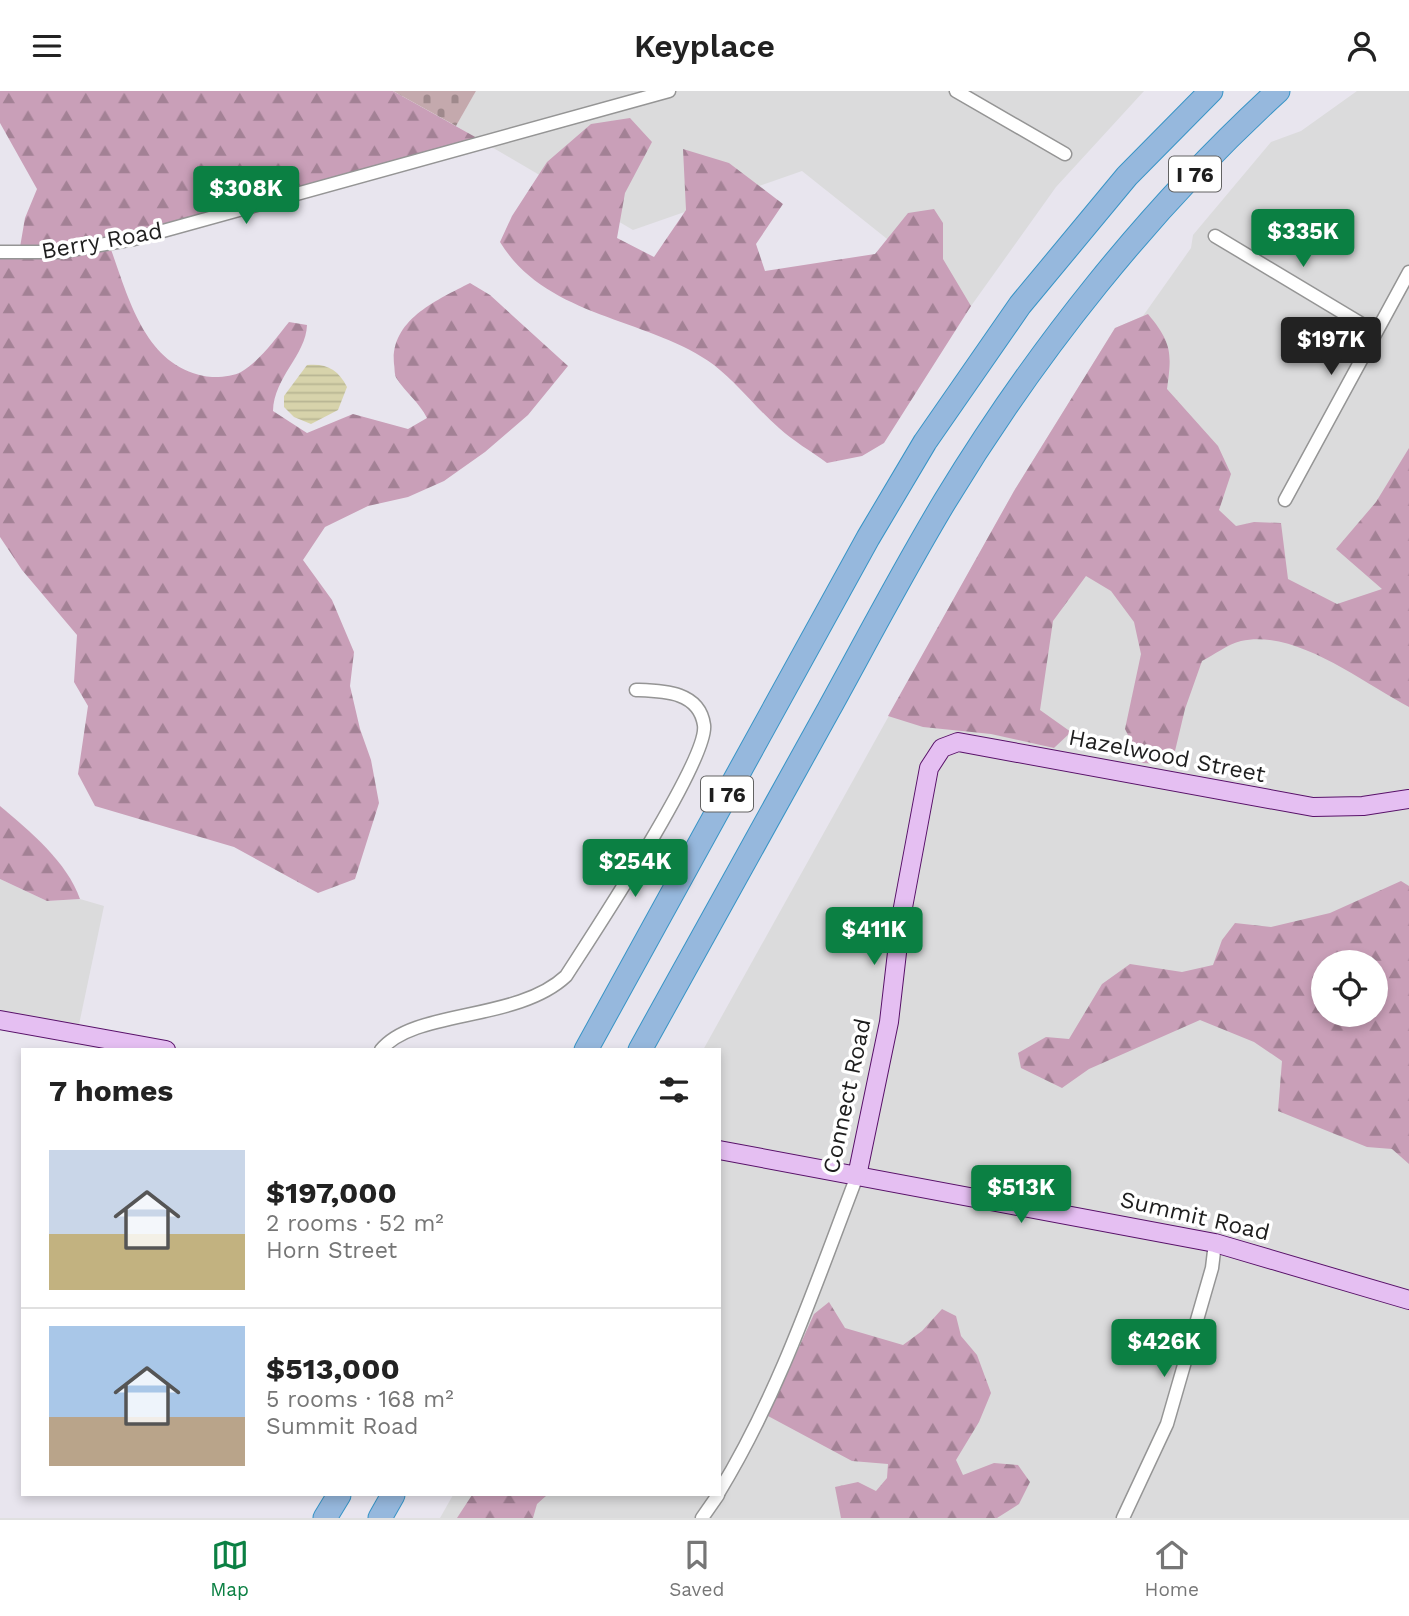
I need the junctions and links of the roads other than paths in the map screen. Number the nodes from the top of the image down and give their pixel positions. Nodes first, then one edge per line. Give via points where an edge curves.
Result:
1 (670, 91) edge
2 (956, 91) edge
3 (1190, 91) edge
4 (1210, 91) edge
5 (1277, 93) edge
6 (1065, 154) dead end
7 (1098, 210) junction
8 (1214, 236) dead end
9 (0, 252) edge
10 (1409, 272) edge
11 (1375, 332) junction
12 (1285, 500) dead end
13 (636, 689) dead end
14 (929, 768) joint
15 (1409, 799) edge
16 (0, 1020) edge
17 (155, 1048) edge
18 (383, 1048) edge
19 (587, 1048) edge
20 (641, 1048) edge
21 (721, 1150) edge
22 (857, 1176) junction
23 (1215, 1243) junction
24 (1409, 1300) edge
25 (721, 1488) edge
26 (338, 1496) edge
27 (392, 1496) edge
28 (716, 1496) edge
29 (325, 1518) edge
30 (380, 1518) edge
31 (702, 1518) edge
32 (1123, 1518) edge

1 - 9 street, Berry Road via 134,239 60,252
2 - 6 street
3 - 7 highway
4 - 7 highway, I 76
5 - 20 highway, I 76 via 1206,162 1102,279 982,443 897,584
7 - 19 highway, I 76 via 1020,305 925,442
8 - 11 street
10 - 11 street
11 - 12 street
13 - 18 street via 677,694 691,701 699,711 705,736 684,783 566,976 524,1002 424,1027 396,1037
14 - 15 street, Hazelwood Street via 942,748 958,742 1313,807
14 - 22 street, Connect Road via 901,918 889,1022
16 - 17 street
21 - 22 street, Summit Road
22 - 23 street, Summit Road
22 - 25 street, Connect Road via 774,1387
23 - 24 street, Summit Road
23 - 32 street via 1212,1268 1167,1424
26 - 29 highway
27 - 30 highway
28 - 31 street, Connect Road

